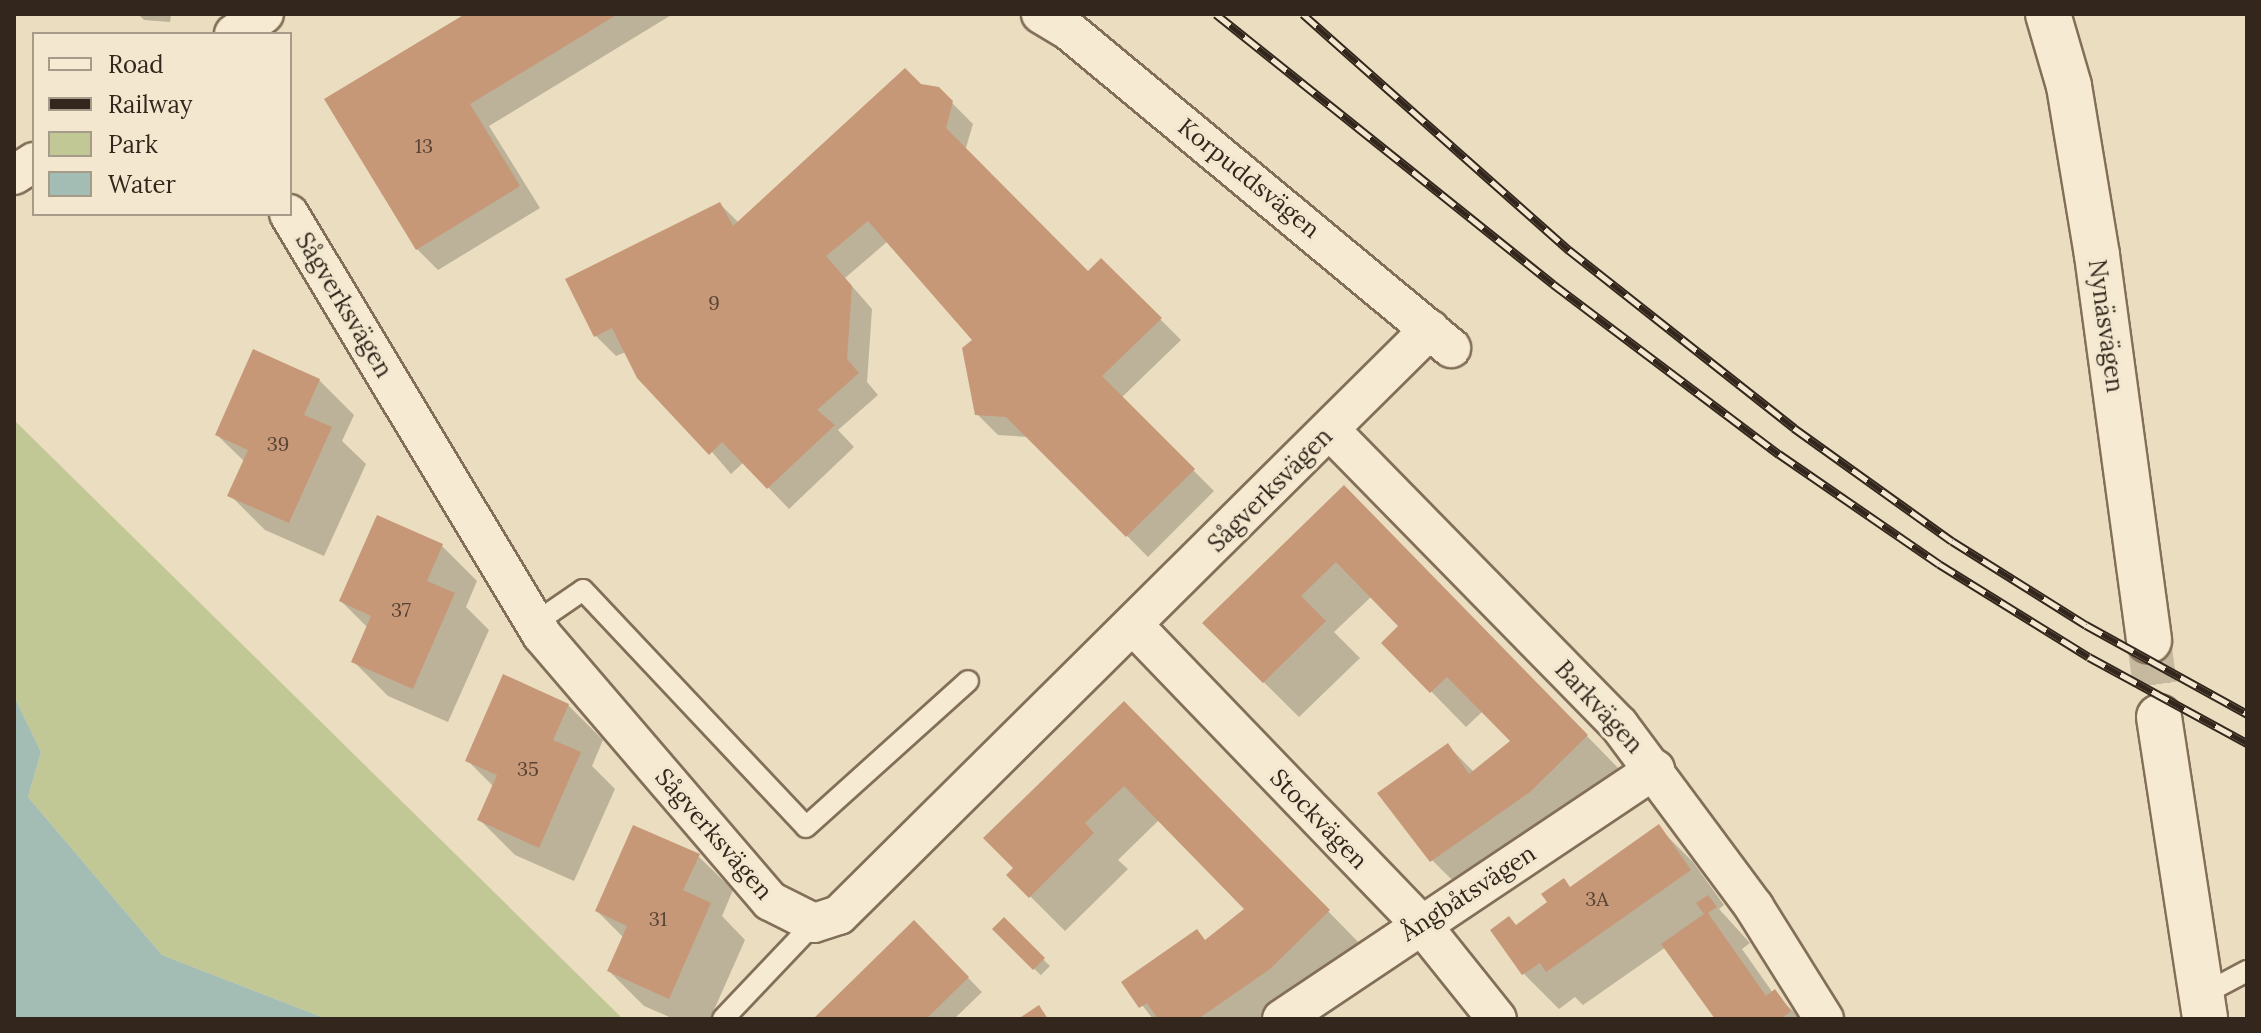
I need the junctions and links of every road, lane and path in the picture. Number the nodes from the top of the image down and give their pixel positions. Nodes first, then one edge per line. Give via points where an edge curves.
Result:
1 (264, 14) edge
2 (1041, 14) edge
3 (2048, 14) edge
4 (237, 32) edge
5 (32, 163) edge
6 (14, 175) edge
7 (290, 216) edge
8 (1440, 339) joint
9 (1330, 430) junction
10 (535, 623) junction
11 (1134, 626) junction
12 (2149, 641) tunnel mouth
13 (968, 681) dead end
14 (2159, 717) tunnel mouth
15 (1655, 769) junction
16 (814, 923) junction
17 (1420, 923) junction
18 (2247, 971) edge
19 (2203, 1008) edge
20 (723, 1019) edge
21 (1282, 1019) edge
22 (1497, 1019) edge
23 (1824, 1019) edge

1 - 4 street
2 - 8 street, Korpuddsvägen via 1080,40
3 - 12 street, Nynäsvägen via 2069,86 2097,255
5 - 6 street
7 - 10 street, Sågverksvägen
8 - 9 street, Sågverksvägen
9 - 11 street, Sågverksvägen
9 - 15 street, Barkvägen via 1619,725
10 - 13 lane via 583,590 806,827
10 - 16 street, Sågverksvägen via 770,901
11 - 16 street, Sågverksvägen via 839,915
11 - 17 street, Stockvägen
14 - 19 street
15 - 17 street, Ångbåtsvägen
15 - 23 street, Barkvägen via 1754,907
16 - 20 lane
17 - 21 street, Ångbåtsvägen
17 - 22 street, Stockvägen
18 - 19 lane

